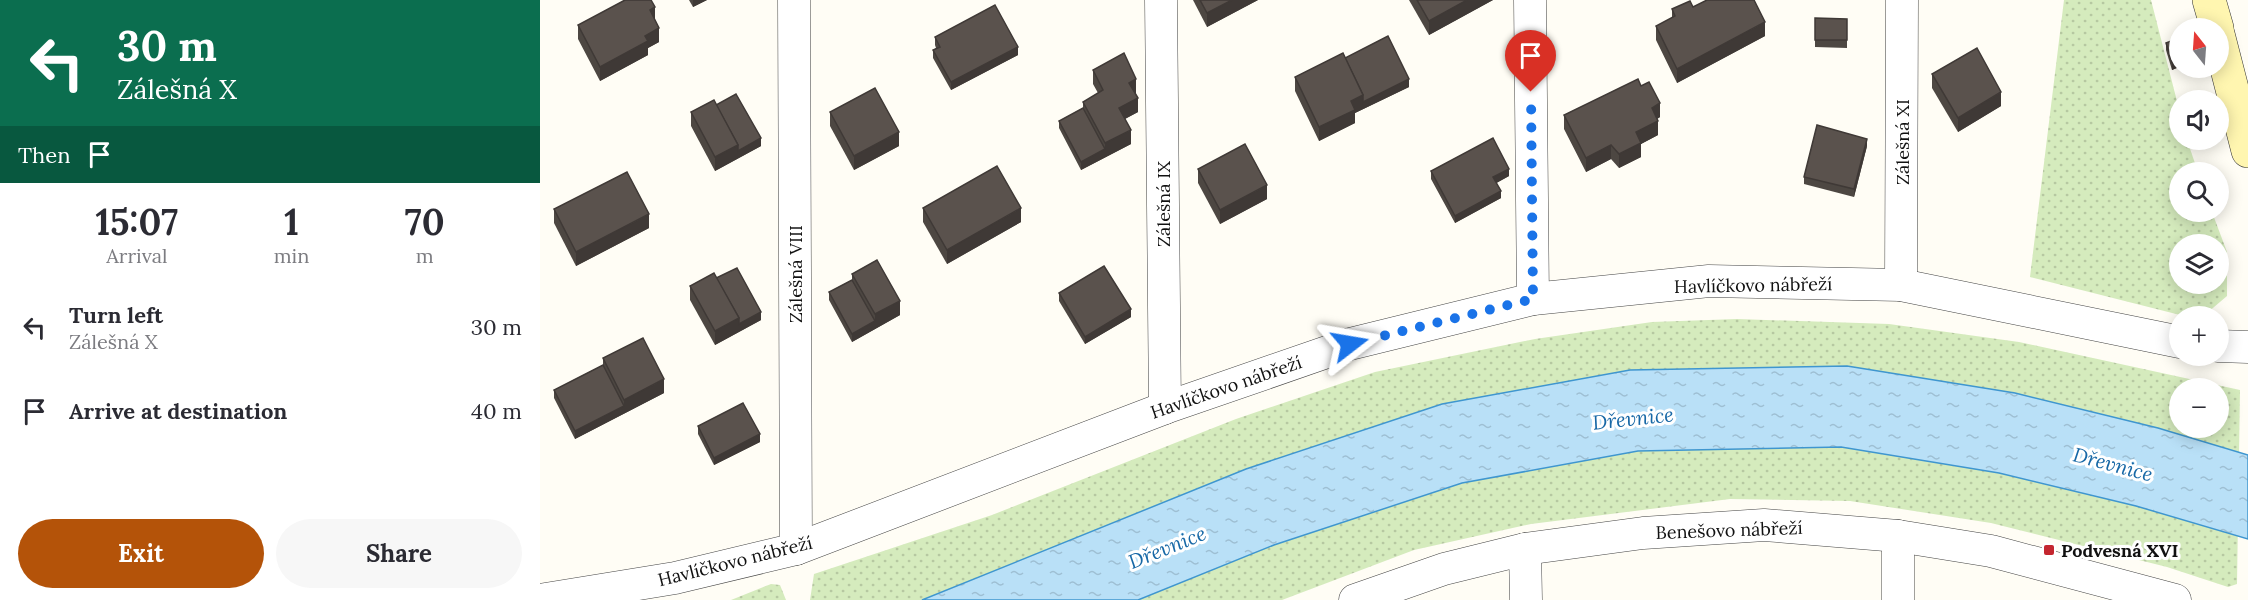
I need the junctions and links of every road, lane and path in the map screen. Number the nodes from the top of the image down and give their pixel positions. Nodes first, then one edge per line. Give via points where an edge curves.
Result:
1 (794, 0) edge
2 (1161, 0) edge
3 (1530, 0) edge
4 (1902, 0) edge
5 (2209, 0) edge
6 (2214, 18) edge
7 (2229, 77) edge
8 (2248, 151) edge
9 (1901, 285) junction
10 (1533, 299) junction
11 (2169, 340) edge
12 (2229, 346) edge
13 (2248, 347) edge
14 (1165, 408) junction
15 (1898, 536) junction
16 (796, 549) junction
17 (1525, 549) junction
18 (540, 600) edge
19 (1355, 600) edge
20 (1526, 600) edge
21 (1898, 600) edge
22 (2175, 600) edge

1 - 16 street, Zálešná VIII
2 - 14 street, Zálešná IX
3 - 10 street
4 - 9 street, Zálešná XI
5 - 6 street
7 - 8 street
9 - 10 street, Havlíčkovo nábřeží via 1709,281
9 - 11 street, Havlíčkovo nábřeží
10 - 14 street, Havlíčkovo nábřeží via 1350,344
12 - 13 street
14 - 16 street, Havlíčkovo nábřeží
15 - 17 street, Benešovo nábřeží via 1764,525 1643,533
15 - 21 street
15 - 22 street, Benešovo nábřeží via 1991,550
16 - 18 street, Havlíčkovo nábřeží via 675,578
17 - 19 street, Benešovo nábřeží via 1444,569
17 - 20 street

